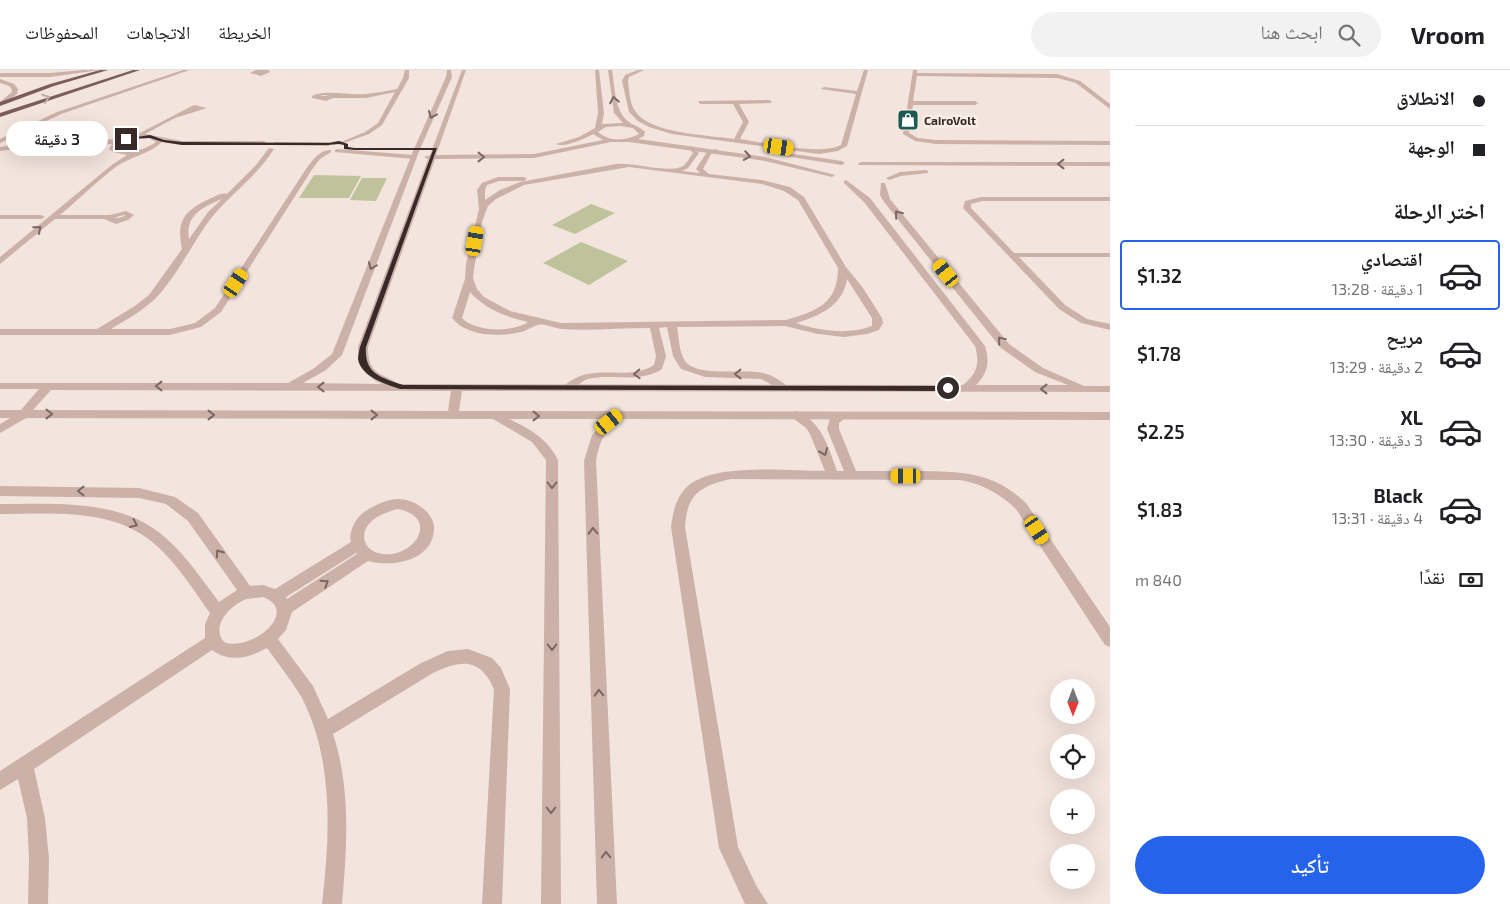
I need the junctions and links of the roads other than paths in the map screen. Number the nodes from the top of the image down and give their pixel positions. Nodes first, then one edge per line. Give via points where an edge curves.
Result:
1 (98, 70) edge
2 (106, 70) edge
3 (138, 70) edge
4 (188, 70) edge
5 (255, 70) edge
6 (265, 70) edge
7 (407, 70) edge
8 (450, 70) edge
9 (464, 70) edge
10 (597, 70) edge
11 (610, 70) edge
12 (640, 70) edge
13 (647, 70) edge
14 (866, 70) edge
15 (915, 72) edge
16 (0, 75) edge
17 (0, 81) edge
18 (824, 89) dead end
19 (399, 90) junction
20 (859, 93) junction
21 (332, 96) dead end
22 (383, 96) junction
23 (700, 102) dead end
24 (735, 102) junction
25 (770, 102) dead end
26 (392, 103) junction
27 (911, 103) junction
28 (975, 103) dead end
29 (1, 104) edge
30 (1110, 107) edge
31 (191, 111) dead end
32 (0, 115) edge
33 (628, 125) junction
34 (155, 128) junction
35 (597, 129) junction
36 (20, 130) junction
37 (642, 132) junction
38 (134, 137) junction
39 (157, 139) junction
40 (0, 140) edge
41 (612, 140) junction
42 (630, 140) junction
43 (119, 141) junction
44 (736, 141) junction
45 (35, 143) junction
46 (182, 143) junction
47 (238, 143) junction
48 (264, 143) junction
49 (1110, 143) edge
50 (94, 144) junction
51 (745, 145) junction
52 (273, 146) junction
53 (344, 146) junction
54 (540, 147) dead end
55 (152, 148) junction
56 (527, 148) dead end
57 (692, 148) junction
58 (0, 149) edge
59 (113, 149) junction
60 (331, 149) junction
61 (445, 149) dead end
62 (492, 149) dead end
63 (716, 151) junction
64 (137, 152) junction
65 (259, 153) junction
66 (416, 153) junction
67 (434, 153) junction
68 (842, 163) junction
69 (861, 164) junction
70 (1110, 164) edge
71 (673, 171) junction
72 (1110, 172) edge
73 (832, 175) junction
74 (707, 176) junction
75 (547, 179) junction
76 (846, 182) junction
77 (882, 182) junction
78 (861, 185) dead end
79 (235, 189) junction
80 (1110, 199) edge
81 (203, 207) junction
82 (216, 208) junction
83 (482, 209) junction
84 (0, 217) edge
85 (41, 217) junction
86 (52, 217) junction
87 (109, 217) dead end
88 (201, 226) junction
89 (184, 228) junction
90 (186, 248) junction
91 (0, 250) edge
92 (1011, 255) junction
93 (1110, 255) edge
94 (0, 260) edge
95 (842, 268) junction
96 (469, 280) junction
97 (130, 312) junction
98 (535, 322) junction
99 (786, 323) junction
100 (654, 326) junction
101 (672, 326) junction
102 (1110, 327) edge
103 (0, 332) edge
104 (58, 332) junction
105 (98, 332) junction
106 (157, 332) junction
107 (0, 386) edge
108 (48, 386) junction
109 (286, 387) junction
110 (402, 387) junction
111 (456, 387) junction
112 (568, 388) junction
113 (783, 388) junction
114 (966, 388) junction
115 (1088, 389) junction
116 (1110, 389) edge
117 (0, 414) edge
118 (24, 414) junction
119 (453, 415) junction
120 (794, 415) junction
121 (493, 416) junction
122 (618, 416) junction
123 (841, 416) junction
124 (1110, 416) edge
125 (0, 430) edge
126 (833, 476) junction
127 (852, 476) junction
128 (0, 491) edge
129 (0, 509) edge
130 (362, 550) junction
131 (247, 592) junction
132 (276, 596) junction
133 (284, 609) junction
134 (218, 612) junction
135 (269, 639) junction
136 (1110, 640) edge
137 (214, 642) junction
138 (323, 731) junction
139 (24, 765) junction
140 (0, 781) edge
141 (38, 904) edge
142 (332, 904) edge
143 (492, 904) edge
144 (551, 904) edge
145 (608, 904) edge
146 (758, 904) edge

1 - 16 street via 50,75
2 - 29 main road
32 -> 3 main road
4 - 36 street via 75,107
5 - 6 street via 253,74 268,72
7 - 19 street
8 -> 66 street
9 - 67 street
10 - 35 street via 602,113
33 -> 11 street via 617,113
12 - 13 street
12 - 44 street via 625,80 631,111 636,117 664,130
14 - 20 street
15 - 27 street
15 - 30 street via 1057,76 1078,82
17 - 29 street via 16,89
18 - 20 street
19 - 22 street
19 - 26 street
20 - 51 street via 844,146 840,149 819,152
21 - 22 street
22 - 26 street
23 - 24 street
24 - 25 street
24 - 44 street via 746,122
26 - 53 street via 380,124
27 - 28 street
27 - 49 street via 906,134 917,140
31 - 34 street via 165,120
33 - 35 street via 611,124
33 - 37 street
34 - 38 street
34 - 39 street via 153,133
35 - 41 street via 597,135
35 - 54 street via 571,141
36 - 40 street
36 - 45 street via 24,138
37 - 42 street
37 - 51 street
38 - 39 street
38 - 43 street
39 - 46 street
39 - 55 street via 159,142
41 - 42 street
67 -> 41 street via 534,156
42 - 57 street
43 - 50 street
43 - 59 street
44 - 51 street
45 - 50 street
45 - 58 street
46 - 47 street
46 - 55 street
47 - 48 street
47 - 65 street
48 - 52 street
48 - 65 street via 257,145
50 - 59 street
51 - 68 street
52 - 60 street
52 - 65 street
52 - 65 street
53 - 60 street
53 - 60 street
53 - 66 street
55 - 64 street
56 - 62 street
57 - 63 street
57 - 71 street via 696,153 686,167
59 - 64 street
59 - 85 street via 110,160
60 - 66 street
60 - 106 street via 310,167 218,310 198,325
61 - 67 street
63 -> 73 street via 782,162
63 - 74 street via 709,154 699,169
64 - 86 street via 114,165
65 - 79 street
66 - 67 street
66 -> 109 street via 337,355 314,374
67 - 110 street via 363,347 362,360 369,372
68 - 69 street
68 - 73 street via 831,168
70 -> 69 street
69 - 77 street via 884,171
71 - 74 street
71 - 75 street via 620,166
72 - 77 street via 930,171 907,173
73 - 76 street
74 - 95 street via 762,182 796,195
75 - 83 street via 502,191
75 - 83 street via 487,182 481,190
76 - 78 street
76 - 114 street via 867,200 980,346 983,370 977,380
115 -> 77 street via 1039,370 1005,346 888,200
79 - 81 street
79 - 82 street
80 - 92 street via 981,199 968,203 970,212
81 - 82 street
81 - 89 street via 188,218
82 - 88 street
83 - 96 street
84 - 85 street
85 - 91 street
86 - 87 street
94 -> 86 street
88 - 89 street
88 - 90 street
89 - 90 street
90 - 97 street via 158,290
92 - 93 street
92 - 102 street via 1071,314
95 - 99 street via 842,288 829,305
95 - 99 street via 877,318 876,328 862,332 820,332
96 - 98 street via 476,293 490,305
96 - 98 street via 457,318 465,327 520,331
97 - 104 street
97 - 105 street
97 - 106 street via 132,324
98 - 100 street via 561,326
99 - 101 street
100 - 101 street
100 -> 112 street via 661,361 653,371 589,375 576,380
113 -> 101 street via 762,376 703,373 684,366 679,360
103 - 104 street
104 - 105 street
105 - 106 street
107 - 108 street
109 -> 108 street
108 - 118 street
110 -> 109 street
110 - 111 street
111 - 112 street
111 - 119 street
112 - 113 street
113 - 114 street
115 -> 114 street
115 - 116 street
117 - 118 street
118 -> 119 street
118 - 125 street
119 - 121 street
120 - 122 street
120 - 123 street
120 -> 126 street via 814,429
121 -> 122 street
121 -> 144 street via 536,437 552,460
145 -> 122 street via 590,460 593,440
123 - 124 street
123 - 127 street via 834,421 833,429
126 - 127 street
126 - 146 street via 731,476 712,479 685,497 679,511 678,527 729,848 750,894
127 - 136 street via 960,476 985,481 1010,494
131 -> 128 street via 193,518 170,500 139,492
129 -> 134 street via 80,511 140,527 166,545
130 - 130 street via 378,559 403,557 422,543 428,524 418,509 402,504 385,506 374,511 358,526 356,536
130 - 132 street
133 -> 130 street
131 - 132 street via 263,591
131 - 134 street
132 - 133 street
133 - 135 street via 278,630
134 - 137 street via 212,622
135 - 137 street via 238,652 219,648
135 - 138 street via 307,693
137 - 139 street
138 - 142 street via 336,811
138 - 143 street via 448,658 468,656 486,663 502,689
139 - 140 street
139 - 141 street via 36,818

